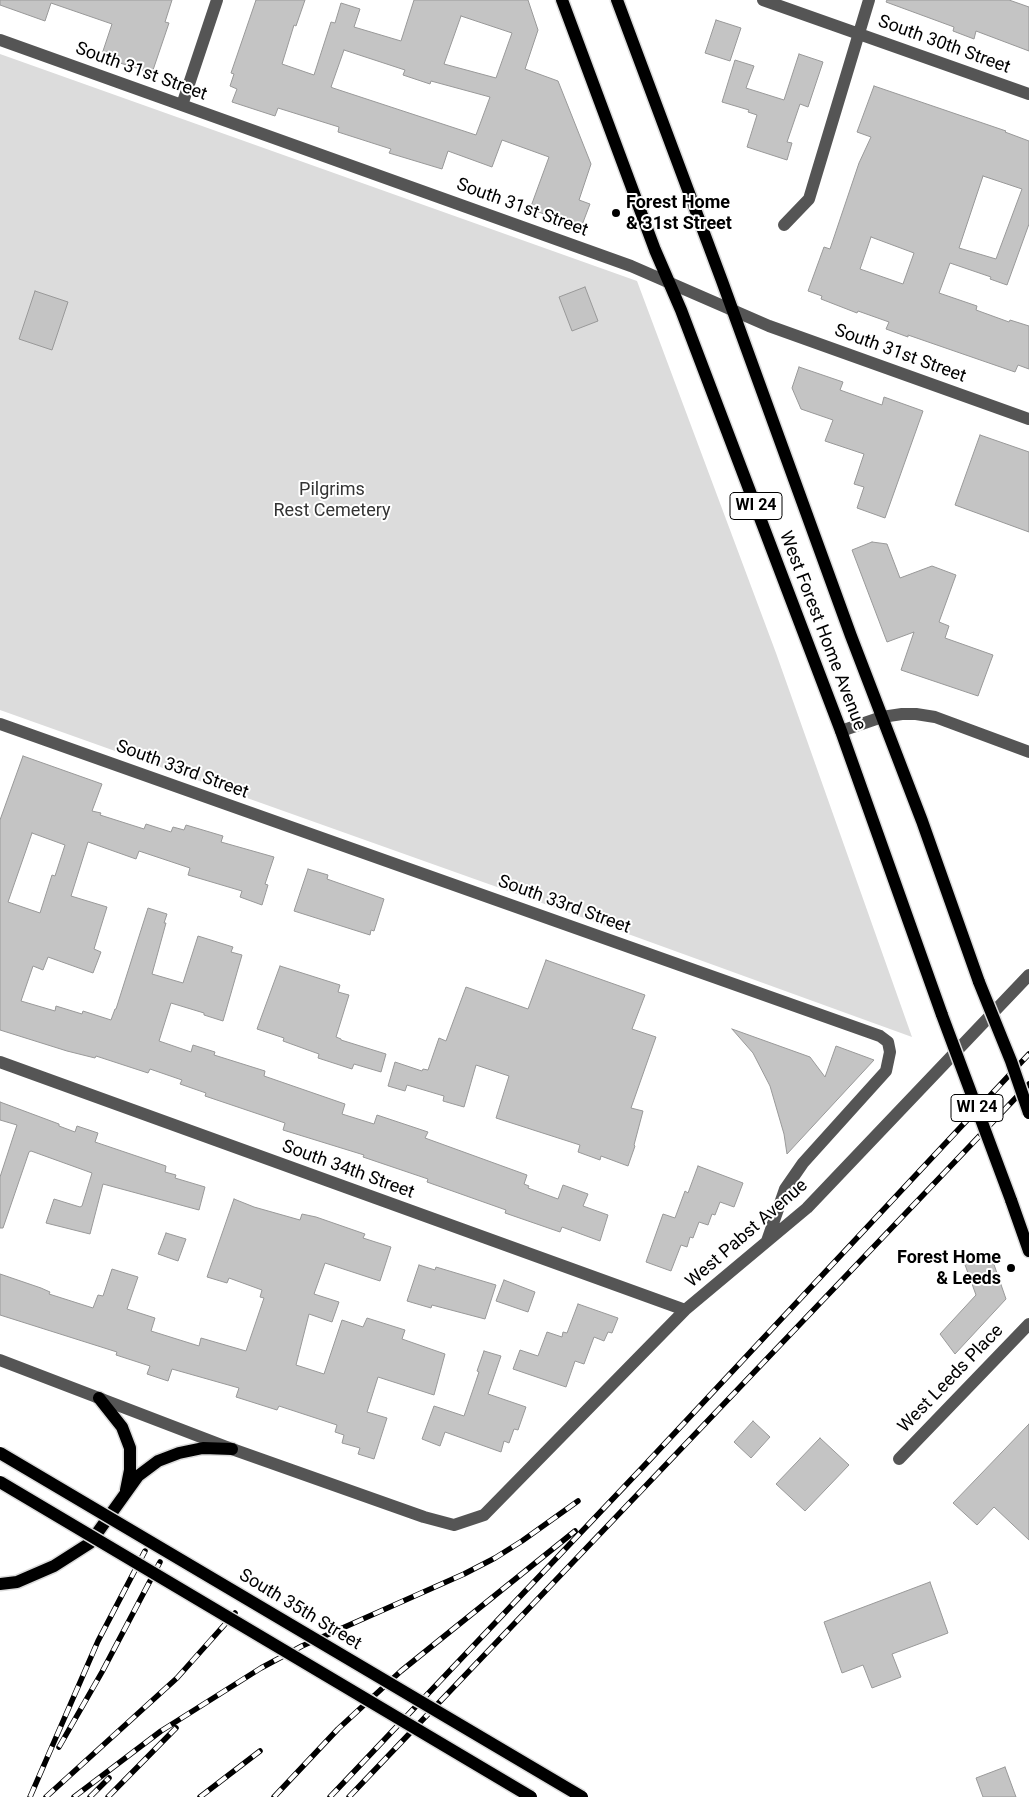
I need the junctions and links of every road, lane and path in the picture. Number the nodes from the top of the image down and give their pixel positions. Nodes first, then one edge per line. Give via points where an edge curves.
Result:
1 (217, 0) edge
2 (562, 0) edge
3 (617, 0) edge
4 (762, 0) edge
5 (869, 0) edge
6 (858, 33) junction
7 (0, 40) edge
8 (1029, 94) edge
9 (182, 105) junction
10 (784, 225) dead end
11 (668, 281) junction
12 (732, 309) junction
13 (1029, 419) edge
14 (882, 717) junction
15 (0, 724) edge
16 (841, 731) junction
17 (1029, 752) edge
18 (1029, 975) edge
19 (0, 1062) edge
20 (1029, 1113) edge
21 (767, 1241) junction
22 (1029, 1251) edge
23 (684, 1310) junction
24 (1029, 1324) edge
25 (0, 1360) edge
26 (99, 1398) junction
27 (232, 1449) junction
28 (0, 1453) edge
29 (899, 1459) dead end
30 (0, 1482) edge
31 (125, 1493) junction
32 (0, 1584) edge
33 (531, 1797) edge
34 (582, 1797) edge

1 - 9 street
2 - 11 main road, West Forest Home Avenue / WI 24
3 - 12 main road, West Forest Home Avenue / WI 24
4 - 6 street, South 30th Street
5 - 6 street
6 - 8 street, South 30th Street
6 - 10 street via 809,199
7 - 9 street, South 31st Street
9 - 11 street, South 31st Street
11 - 12 street, South 31st Street
11 - 16 main road, West Forest Home Avenue / WI 24
12 - 13 street, South 31st Street via 769,326
12 - 14 main road, West Forest Home Avenue / WI 24
14 - 16 street
14 - 17 street via 902,714 935,717
14 - 20 main road, West Forest Home Avenue / WI 24, bridge
15 - 21 street, South 33rd Street via 880,1036 888,1042 890,1052 886,1072 803,1164 785,1189
16 - 22 main road, West Forest Home Avenue / WI 24, bridge
18 - 21 street, West Pabst Avenue via 807,1208
19 - 23 street, South 34th Street
21 - 23 street, West Pabst Avenue
23 - 27 street, West Pabst Avenue via 484,1515 454,1525
24 - 29 street, West Leeds Place
25 - 26 street
26 - 27 street
26 - 31 main road via 122,1427 130,1448
27 - 31 main road via 203,1448 158,1461 138,1476
28 - 34 main road, South 35th Street, bridge
30 - 33 main road, bridge
31 - 32 main road via 90,1543 54,1566 16,1582

